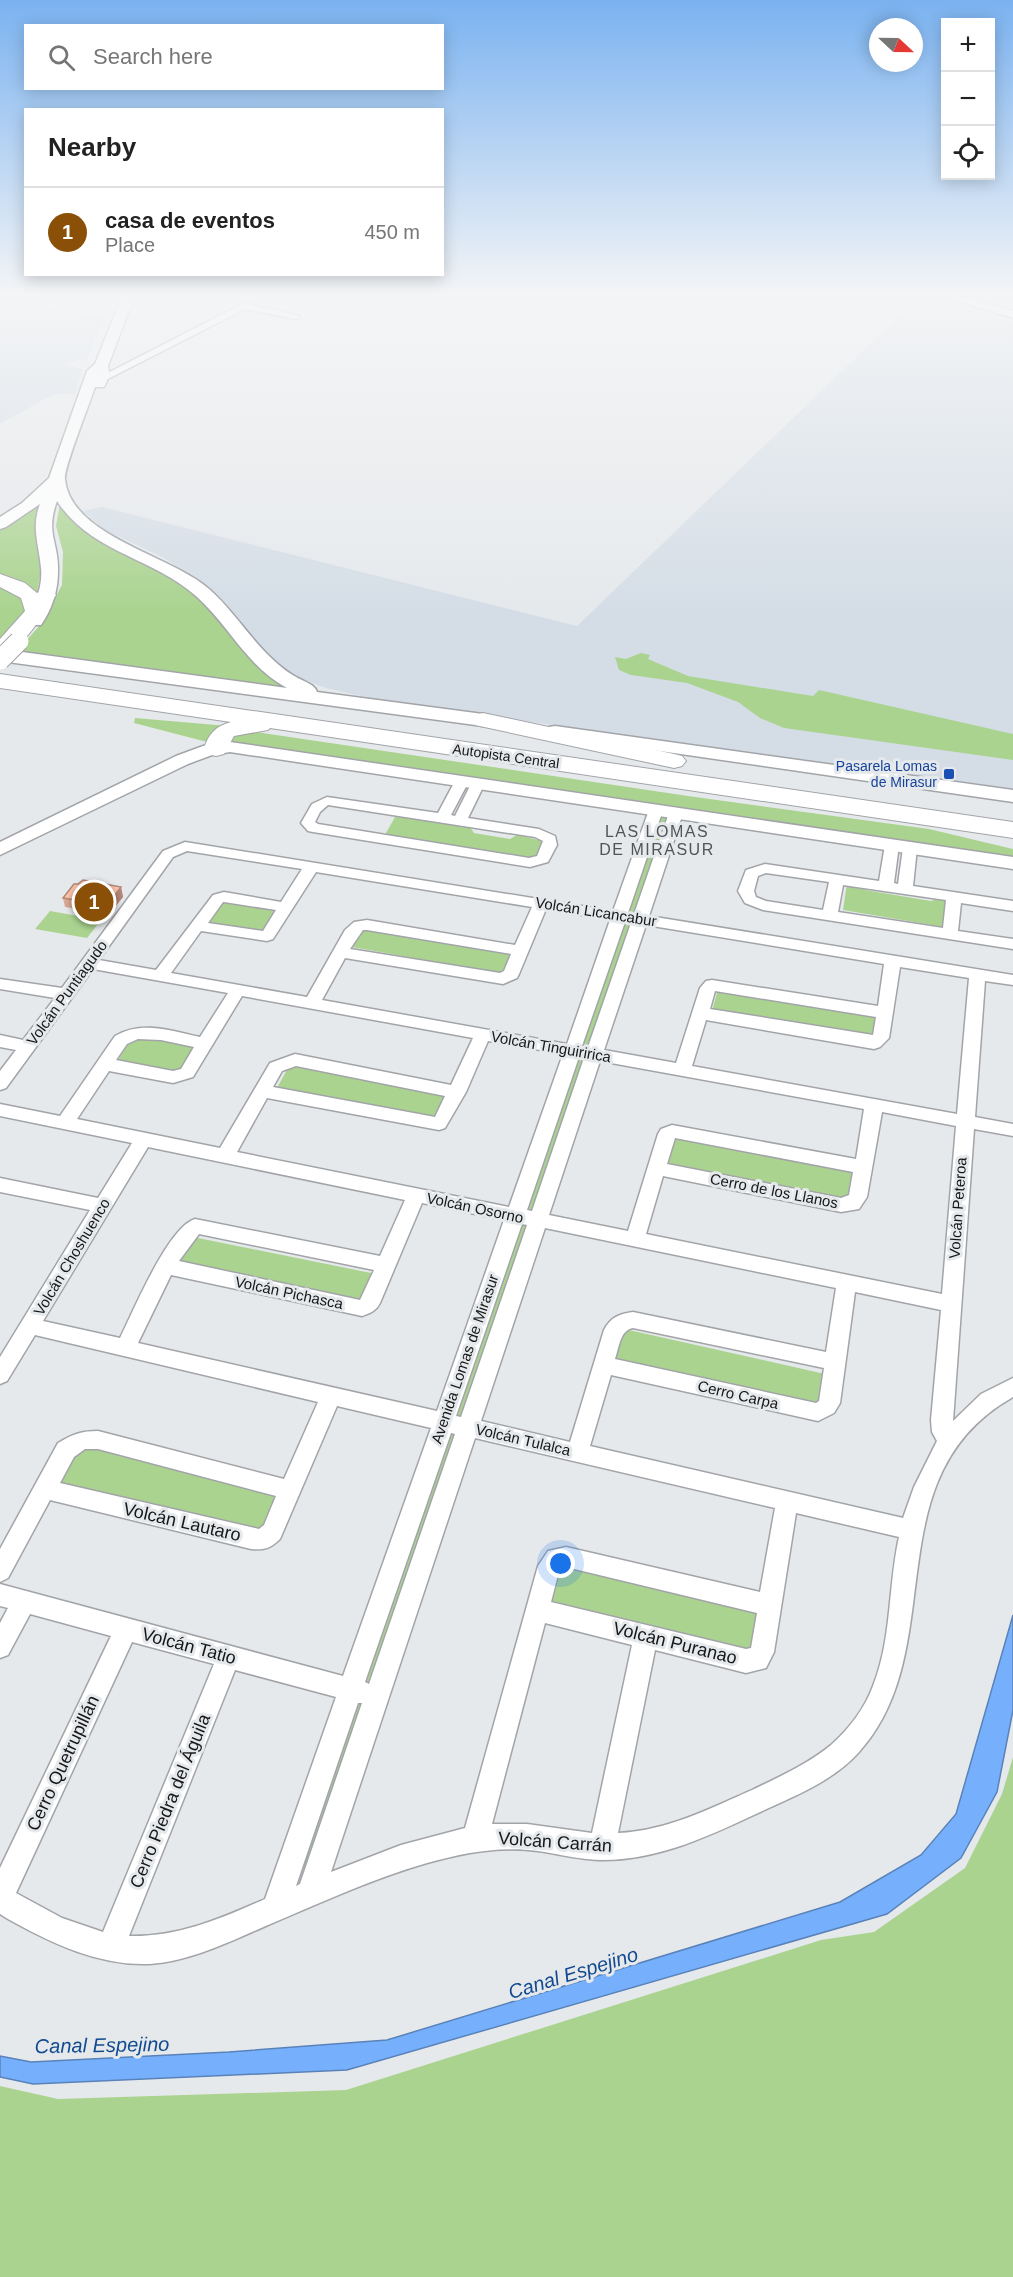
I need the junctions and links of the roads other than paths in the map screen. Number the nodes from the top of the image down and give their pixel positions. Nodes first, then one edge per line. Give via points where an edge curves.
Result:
1 (92, 400) edge
2 (60, 469) junction
3 (0, 524) edge
4 (0, 580) edge
5 (40, 603) junction
6 (6, 649) edge
7 (0, 668) edge
8 (0, 681) edge
9 (0, 696) edge
10 (335, 700) junction
11 (483, 720) junction
12 (282, 724) junction
13 (216, 748) junction
14 (734, 772) junction
15 (470, 782) junction
16 (1013, 796) edge
17 (395, 810) junction
18 (656, 810) junction
19 (676, 813) junction
20 (1013, 813) edge
21 (443, 818) junction
22 (460, 820) junction
23 (1013, 830) edge
24 (379, 839) junction
25 (901, 846) junction
26 (180, 847) joint
27 (0, 849) edge
28 (1013, 863) edge
29 (312, 866) junction
30 (837, 878) junction
31 (886, 886) junction
32 (905, 889) junction
33 (954, 897) junction
34 (541, 903) junction
35 (1013, 906) edge
36 (286, 907) junction
37 (830, 916) junction
38 (629, 918) junction
39 (196, 926) junction
40 (950, 934) junction
41 (1013, 944) edge
42 (521, 951) junction
43 (341, 952) junction
44 (893, 961) junction
45 (89, 963) junction
46 (977, 974) junction
47 (160, 976) junction
48 (1013, 980) edge
49 (0, 984) edge
50 (238, 990) junction
51 (66, 994) junction
52 (312, 1004) junction
53 (700, 1013) junction
54 (885, 1013) junction
55 (483, 1034) junction
56 (0, 1041) edge
57 (205, 1044) junction
58 (28, 1047) junction
59 (573, 1051) junction
60 (594, 1054) junction
61 (105, 1064) junction
62 (682, 1070) junction
63 (0, 1084) edge
64 (263, 1091) junction
65 (457, 1092) junction
66 (874, 1105) junction
67 (0, 1110) edge
68 (965, 1121) junction
69 (65, 1123) junction
70 (1013, 1130) edge
71 (143, 1140) junction
72 (225, 1156) junction
73 (862, 1167) junction
74 (657, 1168) junction
75 (0, 1185) edge
76 (416, 1196) junction
77 (103, 1206) junction
78 (515, 1216) junction
79 (538, 1221) junction
80 (635, 1240) junction
81 (387, 1265) junction
82 (166, 1266) junction
83 (847, 1283) junction
84 (951, 1304) junction
85 (30, 1326) junction
86 (125, 1348) junction
87 (7, 1352) edge
88 (835, 1362) junction
89 (603, 1365) junction
90 (0, 1375) edge
91 (1013, 1387) edge
92 (331, 1396) junction
93 (444, 1422) junction
94 (469, 1427) junction
95 (949, 1441) junction
96 (577, 1453) junction
97 (46, 1490) junction
98 (290, 1490) junction
99 (787, 1502) junction
100 (911, 1530) junction
101 (0, 1571) edge
102 (0, 1595) edge
103 (24, 1601) junction
104 (770, 1605) junction
105 (537, 1610) junction
106 (126, 1629) junction
107 (646, 1636) junction
108 (0, 1647) edge
109 (229, 1656) junction
110 (351, 1689) junction
111 (377, 1696) junction
112 (475, 1839) junction
113 (602, 1847) junction
114 (310, 1893) junction
115 (0, 1898) edge
116 (275, 1908) junction
117 (111, 1946) junction

1 - 2 main road
2 - 3 main road via 28,506
2 - 5 main road via 43,520 50,570
2 - 10 main road via 62,498 77,520 190,582 276,674 302,689
4 - 5 highway
5 - 6 highway
6 - 10 main road
7 - 14 highway, Autopista Central
8 - 12 highway, Autopista Central
9 - 12 highway via 169,719
10 - 11 main road
11 - 14 highway
11 - 16 street
12 - 13 highway via 230,729 221,734
12 - 23 highway, Autopista Central
13 - 15 street via 244,748
13 - 27 street via 182,760
14 - 20 highway, Autopista Central
15 - 18 street
15 - 21 street
15 - 22 street
17 - 21 street
17 - 24 street
17 - 24 street via 327,801 316,806 308,821 316,829
18 - 19 street
18 - 38 street, Avenida Lomas de Mirasur
19 - 25 street
19 - 38 street, Avenida Lomas de Mirasur
21 - 22 street
22 - 24 street via 539,833 547,836 550,845 543,859 530,863
25 - 28 street
25 - 31 street
25 - 32 street
26 - 29 street, Volcán Licancabur
26 - 45 street, Volcán Puntiagudo via 168,854
29 - 34 street, Volcán Licancabur
29 - 36 street
30 - 31 street
30 - 37 street
30 - 37 street via 760,868 752,873 746,891 750,900 758,904
31 - 32 street
32 - 33 street
33 - 35 street
33 - 40 street
34 - 38 street, Volcán Licancabur
34 - 42 street
36 - 39 street via 218,898
36 - 39 street via 267,936
37 - 40 street
38 - 44 street, Volcán Licancabur
38 - 59 street, Avenida Lomas de Mirasur
38 - 60 street, Avenida Lomas de Mirasur
39 - 47 street
40 - 41 street
42 - 43 street via 363,925 355,927
42 - 43 street via 511,974 500,979
43 - 52 street
44 - 46 street, Volcán Licancabur
44 - 54 street
45 - 47 street, Volcán Tinguiririca
45 - 51 street, Volcán Puntiagudo
46 - 48 street, Volcán Licancabur
46 - 68 street, Volcán Peteroa
47 - 50 street, Volcán Tinguiririca
49 - 51 street
50 - 52 street, Volcán Tinguiririca
50 - 57 street
51 - 58 street, Volcán Puntiagudo
52 - 55 street, Volcán Tinguiririca
53 - 54 street via 708,988 715,984
53 - 54 street via 871,1043 881,1038
53 - 62 street
55 - 59 street, Volcán Tinguiririca
55 - 65 street
56 - 58 street
57 - 61 street via 134,1033 123,1038
57 - 61 street via 190,1071 178,1077
58 - 63 street, Volcán Puntiagudo
59 - 60 street, Volcán Tinguiririca
59 - 78 street, Avenida Lomas de Mirasur
60 - 62 street, Volcán Tinguiririca
60 - 79 street, Avenida Lomas de Mirasur
61 - 69 street
62 - 66 street, Volcán Tinguiririca
64 - 65 street via 276,1067 295,1060
64 - 65 street via 436,1125 442,1122
64 - 72 street
66 - 68 street, Volcán Tinguiririca
66 - 73 street, Cerro de los Llanos
67 - 69 street, Volcán Osorno
68 - 70 street, Volcán Tinguiririca
68 - 84 street, Volcán Peteroa
69 - 71 street, Volcán Osorno
71 - 72 street, Volcán Osorno
71 - 77 street, Volcán Choshuenco
72 - 76 street, Volcán Osorno
73 - 74 street via 672,1131 667,1134
73 - 74 street, Cerro de los Llanos via 858,1197 852,1204 841,1205
74 - 80 street
75 - 77 street
76 - 78 street, Volcán Osorno
76 - 81 street, Volcán Pichasca
77 - 85 street, Volcán Choshuenco
78 - 79 street, Volcán Osorno
78 - 93 street, Avenida Lomas de Mirasur
79 - 80 street, Volcán Osorno
79 - 94 street, Avenida Lomas de Mirasur
80 - 83 street, Volcán Osorno
81 - 82 street via 195,1226 188,1230
81 - 82 street, Volcán Pichasca via 370,1303 362,1308
82 - 86 street
83 - 84 street, Volcán Osorno
83 - 88 street, Cerro Carpa
84 - 95 street, Volcán Peteroa via 942,1426
85 - 86 street, Volcán Tulalca
85 - 87 street, Volcán Choshuenco
86 - 92 street, Volcán Tulalca
87 - 90 street, Volcán Choshuenco
88 - 89 street via 627,1320 616,1325
88 - 89 street, Cerro Carpa via 829,1403 818,1412
89 - 96 street
91 - 95 street, Volcán Carrán via 982,1405
92 - 93 street, Volcán Tulalca
92 - 98 street, Volcán Lautaro
93 - 94 street, Volcán Tulalca
93 - 110 street, Avenida Lomas de Mirasur
94 - 96 street, Volcán Tulalca
94 - 111 street, Avenida Lomas de Mirasur
95 - 100 street, Volcán Carrán via 927,1483
96 - 99 street, Volcán Tulalca
97 - 98 street via 66,1450 81,1440 98,1440
97 - 98 street, Volcán Lautaro via 264,1540 272,1532
97 - 101 street
99 - 100 street, Volcán Tulalca
99 - 104 street, Volcán Puranao
100 - 113 street, Volcán Carrán via 890,1676 872,1715 850,1744 807,1776 690,1832 644,1844
102 - 103 street, Volcán Tatio
103 - 106 street, Volcán Tatio
103 - 108 street
104 - 105 street via 561,1556 549,1566
104 - 107 street, Volcán Puranao via 762,1652 752,1661
105 - 107 street, Volcán Puranao
105 - 112 street
106 - 109 street, Volcán Tatio
106 - 115 street, Cerro Quetrupillán
107 - 113 street
109 - 110 street, Volcán Tatio
109 - 117 street, Cerro Piedra del Águila
110 - 111 street, Volcán Tatio
110 - 116 street, Avenida Lomas de Mirasur
111 - 114 street, Avenida Lomas de Mirasur
112 - 113 street, Volcán Carrán via 516,1836
112 - 114 street, Volcán Carrán via 420,1852
114 - 116 street, Volcán Carrán
115 - 117 street, Volcán Carrán via 68,1935
116 - 117 street, Volcán Carrán via 187,1944 147,1950

